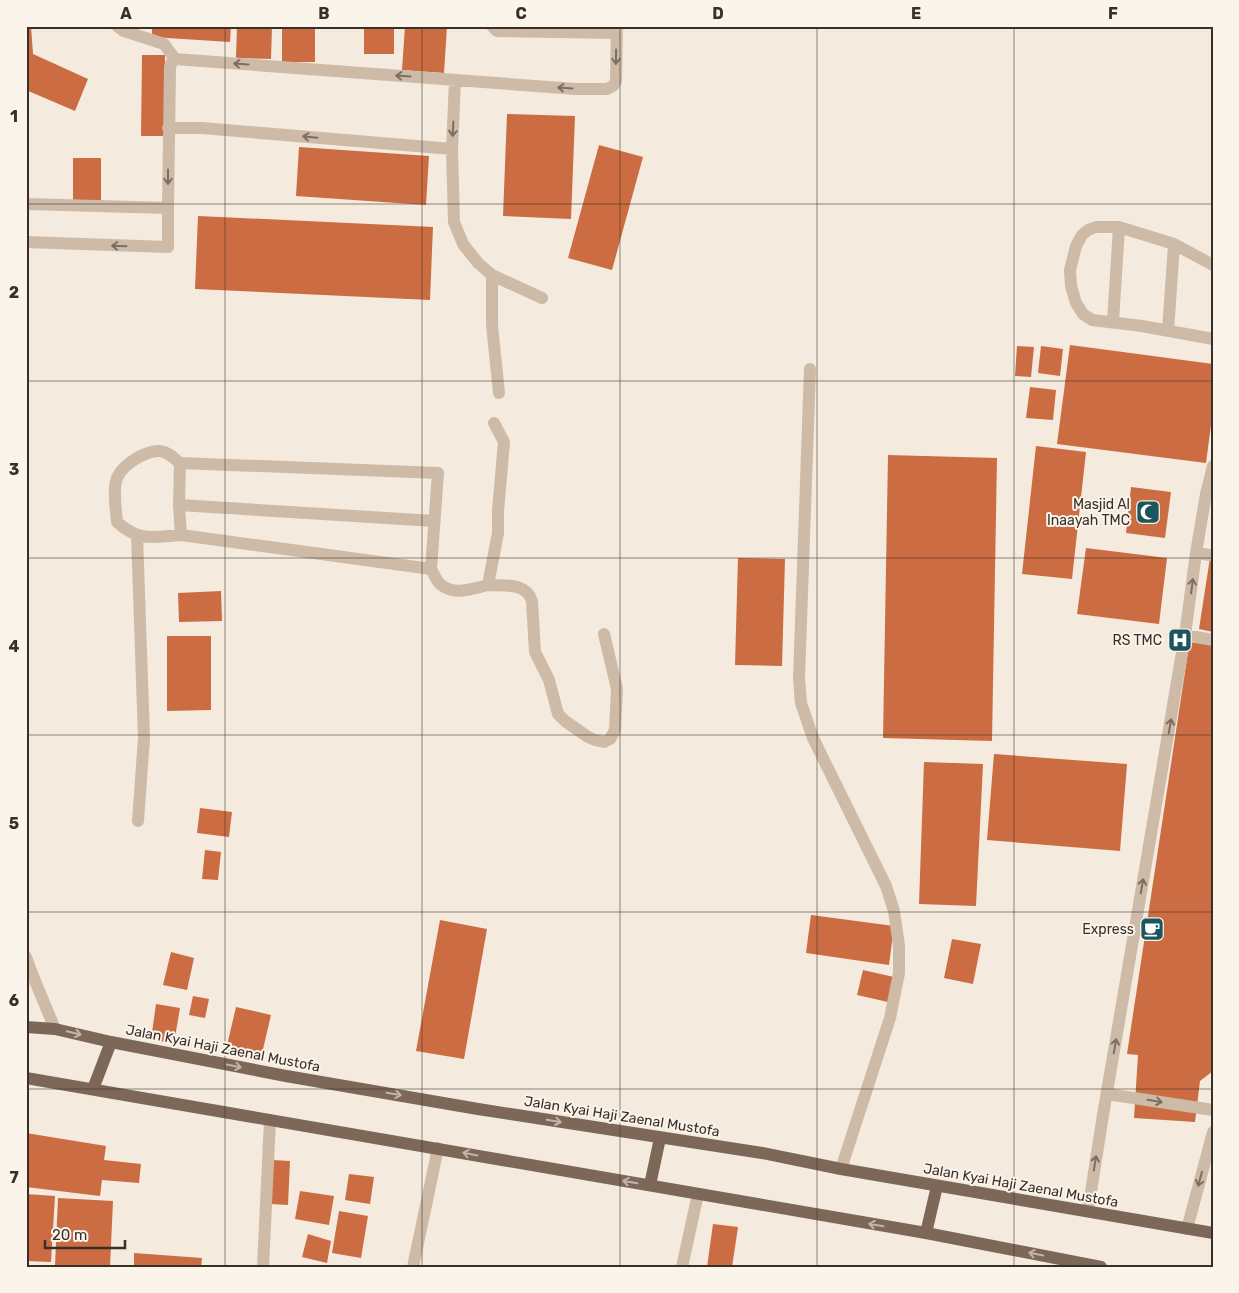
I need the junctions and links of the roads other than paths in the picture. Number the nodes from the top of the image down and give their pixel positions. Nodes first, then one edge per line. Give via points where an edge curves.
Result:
1 (117, 26) edge
2 (492, 26) edge
3 (617, 30) edge
4 (176, 59) junction
5 (455, 80) junction
6 (168, 128) junction
7 (452, 149) junction
8 (26, 204) edge
9 (168, 208) junction
10 (1119, 227) junction
11 (26, 242) edge
12 (1174, 244) junction
13 (1213, 265) edge
14 (492, 275) junction
15 (542, 298) dead end
16 (1113, 322) junction
17 (1168, 331) junction
18 (1213, 339) edge
19 (810, 369) dead end
20 (499, 393) dead end
21 (494, 423) dead end
22 (180, 462) junction
23 (1213, 466) edge
24 (1209, 494) edge
25 (180, 505) junction
26 (434, 521) junction
27 (181, 534) junction
28 (137, 535) junction
29 (1196, 553) junction
30 (1210, 555) dead end
31 (431, 569) junction
32 (488, 585) junction
33 (604, 634) dead end
34 (1185, 635) junction
35 (1213, 640) edge
36 (138, 821) dead end
37 (26, 957) edge
38 (26, 1027) edge
39 (55, 1029) junction
40 (111, 1042) junction
41 (26, 1078) edge
42 (93, 1089) junction
43 (1106, 1094) junction
44 (1213, 1110) edge
45 (270, 1120) junction
46 (1213, 1132) edge
47 (660, 1138) junction
48 (438, 1148) junction
49 (841, 1169) junction
50 (650, 1186) junction
51 (937, 1186) junction
52 (698, 1194) junction
53 (1088, 1212) junction
54 (1187, 1229) junction
55 (926, 1233) junction
56 (1213, 1233) edge
57 (263, 1267) edge
58 (413, 1267) edge
59 (682, 1267) edge
60 (1101, 1267) edge

1 - 4 street via 164,44
2 - 3 street via 497,31
3 -> 5 street via 616,82 607,88
5 -> 4 street
4 - 6 street via 170,67
5 -> 7 street
7 -> 6 street via 202,128
6 -> 9 street
7 - 14 street via 454,222 462,244
8 - 9 street
9 -> 11 street via 168,248
10 - 12 street
10 - 16 street
10 - 16 street via 1096,227 1082,235 1070,270 1076,303 1083,314 1092,320
12 - 13 street
12 - 17 street
14 - 15 street
14 - 20 street via 492,325
16 - 17 street
17 - 18 street
19 - 49 street via 799,678 801,703 813,738 886,886 894,911 899,946 899,973 890,1018
21 - 32 street via 504,442 498,533
22 - 25 street
22 - 26 street via 438,473
22 - 28 street via 169,454 149,452 135,459 117,477 117,522
23 - 24 street
24 - 29 street
25 - 26 street
25 - 27 street
26 - 31 street
27 - 28 street via 150,538
27 - 31 street
28 - 36 street via 144,738
29 - 30 street
34 -> 29 street
31 - 32 street via 438,583 458,592
32 - 33 street via 524,588 530,594 535,652 549,680 558,714 588,737 604,742 615,730 617,689
34 - 35 street
43 -> 34 street
37 - 39 street
38 - 39 main road, Jalan Kyai Haji Zaenal Mustofa
39 -> 40 main road, Jalan Kyai Haji Zaenal Mustofa
40 - 42 main road
40 -> 47 main road, Jalan Kyai Haji Zaenal Mustofa via 286,1076
41 - 42 main road
42 - 45 main road
43 -> 44 street
53 -> 43 street
45 - 48 main road
45 - 57 street
46 -> 54 street
47 - 49 main road, Jalan Kyai Haji Zaenal Mustofa
47 - 50 main road
50 -> 48 main road
48 - 58 street
49 - 51 main road, Jalan Kyai Haji Zaenal Mustofa
50 - 52 main road
51 - 53 main road, Jalan Kyai Haji Zaenal Mustofa
51 - 55 main road
55 -> 52 main road
52 - 59 street
53 - 54 main road, Jalan Kyai Haji Zaenal Mustofa
54 - 56 main road, Jalan Kyai Haji Zaenal Mustofa
60 -> 55 main road

